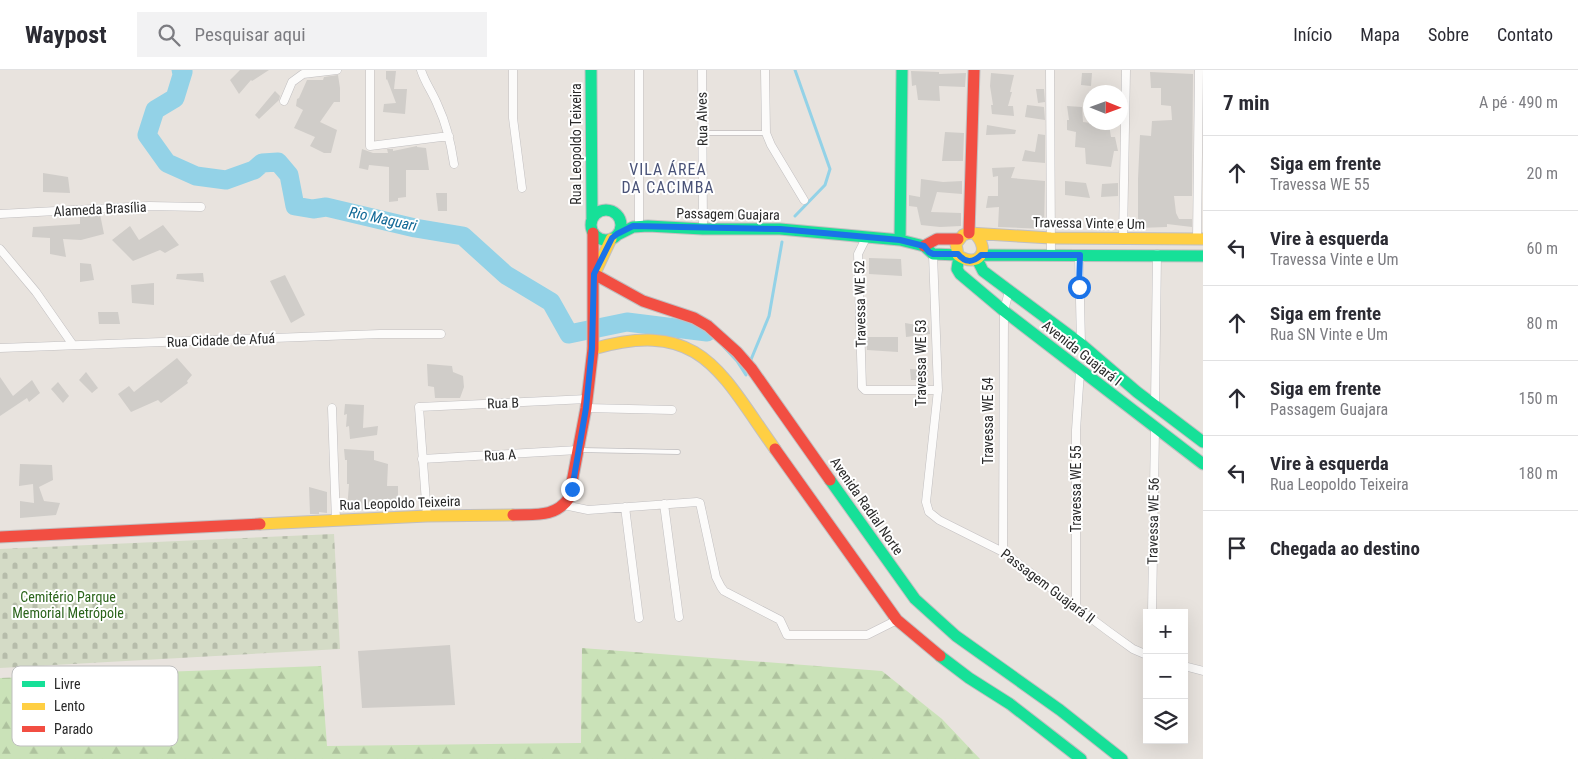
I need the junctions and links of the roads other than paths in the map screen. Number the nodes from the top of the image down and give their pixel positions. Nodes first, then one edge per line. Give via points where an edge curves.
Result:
1 (337, 70) edge
2 (370, 70) edge
3 (420, 70) edge
4 (513, 70) edge
5 (591, 70) edge
6 (639, 70) edge
7 (702, 70) edge
8 (765, 70) edge
9 (902, 70) edge
10 (974, 70) edge
11 (1050, 70) edge
12 (1126, 70) edge
13 (1201, 71) edge
14 (284, 100) dead end
15 (766, 132) junction
16 (702, 133) junction
17 (449, 136) junction
18 (454, 164) dead end
19 (522, 188) dead end
20 (804, 200) dead end
21 (201, 207) dead end
22 (0, 214) edge
23 (618, 217) junction
24 (592, 218) junction
25 (644, 223) junction
26 (703, 229) junction
27 (593, 233) junction
28 (972, 234) junction
29 (614, 236) junction
30 (866, 238) junction
31 (1051, 238) junction
32 (1123, 238) junction
33 (958, 239) junction
34 (1200, 239) edge
35 (900, 240) junction
36 (924, 246) junction
37 (0, 249) edge
38 (933, 254) junction
39 (1158, 254) junction
40 (958, 255) junction
41 (1051, 255) junction
42 (1080, 255) junction
43 (1203, 256) edge
44 (979, 257) junction
45 (594, 274) junction
46 (1009, 291) junction
47 (1004, 311) junction
48 (441, 334) dead end
49 (592, 344) junction
50 (1081, 344) junction
51 (73, 345) junction
52 (0, 348) edge
53 (1080, 371) junction
54 (938, 390) junction
55 (587, 404) junction
56 (1155, 405) junction
57 (332, 408) dead end
58 (672, 410) dead end
59 (1155, 429) junction
60 (1203, 442) edge
61 (578, 450) junction
62 (678, 452) dead end
63 (422, 459) junction
64 (1203, 464) edge
65 (926, 502) joint
66 (664, 504) junction
67 (564, 505) junction
68 (625, 507) junction
69 (426, 516) junction
70 (336, 521) junction
71 (0, 537) edge
72 (1003, 552) junction
73 (1076, 607) junction
74 (1152, 609) edge
75 (679, 617) dead end
76 (639, 618) dead end
77 (897, 620) junction
78 (1145, 654) edge
79 (1188, 667) edge
80 (1203, 670) edge
81 (1081, 759) edge
82 (1122, 759) edge

1 - 14 street via 303,74 292,82
2 - 17 street via 370,146
3 - 17 street
4 - 19 street via 513,118
5 - 24 main road, Rua Leopoldo Teixeira
6 - 25 street
7 - 16 street, Rua Alves
8 - 15 street
9 - 35 main road
10 - 28 main road
11 - 31 street
12 - 32 street
13 - 34 street
15 - 16 lane
15 - 20 street
16 - 26 street, Rua Alves
17 - 18 street
21 - 22 street, Alameda Brasília via 149,206
23 - 24 main road via 607,210
23 - 25 main road, Passagem Guajara
23 - 29 main road via 621,226
24 - 27 main road
25 - 26 main road, Passagem Guajara
25 - 29 main road, Passagem Guajara
26 - 30 main road, Passagem Guajara via 780,229
27 - 29 main road via 599,238
27 - 45 main road
28 - 31 main road, Travessa Vinte e Um
28 - 33 main road
28 - 44 main road via 983,243 984,249
29 - 45 main road
30 - 35 main road, Passagem Guajara
30 - 54 street, Travessa WE 52 via 858,254 862,387 864,390
31 - 32 main road, Travessa Vinte e Um
31 - 41 street
32 - 34 main road, Travessa Vinte e Um
33 - 36 main road via 937,239
33 - 40 main road
35 - 36 main road, Passagem Guajara
36 - 38 main road
37 - 51 street via 36,292
38 - 40 main road
38 - 54 street, Travessa WE 53
39 - 42 main road
39 - 43 main road
39 - 56 street
40 - 44 main road via 970,261
40 - 47 main road, Avenida Guajará I via 960,274
41 - 42 main road
41 - 44 main road
42 - 50 street
44 - 46 main road, Avenida Guajará I via 983,271
45 - 49 main road
45 - 82 main road, Avenida Radial Norte via 643,301 694,318 719,334 751,368 915,599 956,636
46 - 47 street, Travessa WE 54
46 - 50 main road, Avenida Guajará I
47 - 53 main road, Avenida Guajará I
47 - 72 street, Travessa WE 54
48 - 51 street, Rua Cidade de Afuá
49 - 55 main road
49 - 77 main road via 638,338 658,339 699,354 722,375
50 - 56 main road, Avenida Guajará I
51 - 52 street, Rua Cidade de Afuá
53 - 59 main road, Avenida Guajará I
53 - 73 street, Travessa WE 55 via 1076,430
54 - 65 street, Travessa WE 53
55 - 58 street, Rua B
55 - 61 main road
55 - 63 street, Rua B via 419,406
56 - 60 main road, Avenida Guajará I
57 - 70 street
59 - 64 main road, Avenida Guajará I
59 - 74 street, Travessa WE 56
61 - 62 lane
61 - 63 street, Rua A
61 - 67 main road via 572,489
63 - 69 street
65 - 72 street, Passagem Guajará II via 929,512 938,520
66 - 68 street
66 - 75 street
66 - 77 street via 700,503 721,587 780,620 787,634 868,636
67 - 68 street via 588,510
67 - 69 main road, Rua Leopoldo Teixeira via 547,514
68 - 76 street
69 - 70 main road, Rua Leopoldo Teixeira
70 - 71 main road, Rua Leopoldo Teixeira
72 - 73 street, Passagem Guajará II
73 - 78 street, Passagem Guajará II
77 - 81 main road via 933,651 1010,704
79 - 80 street

